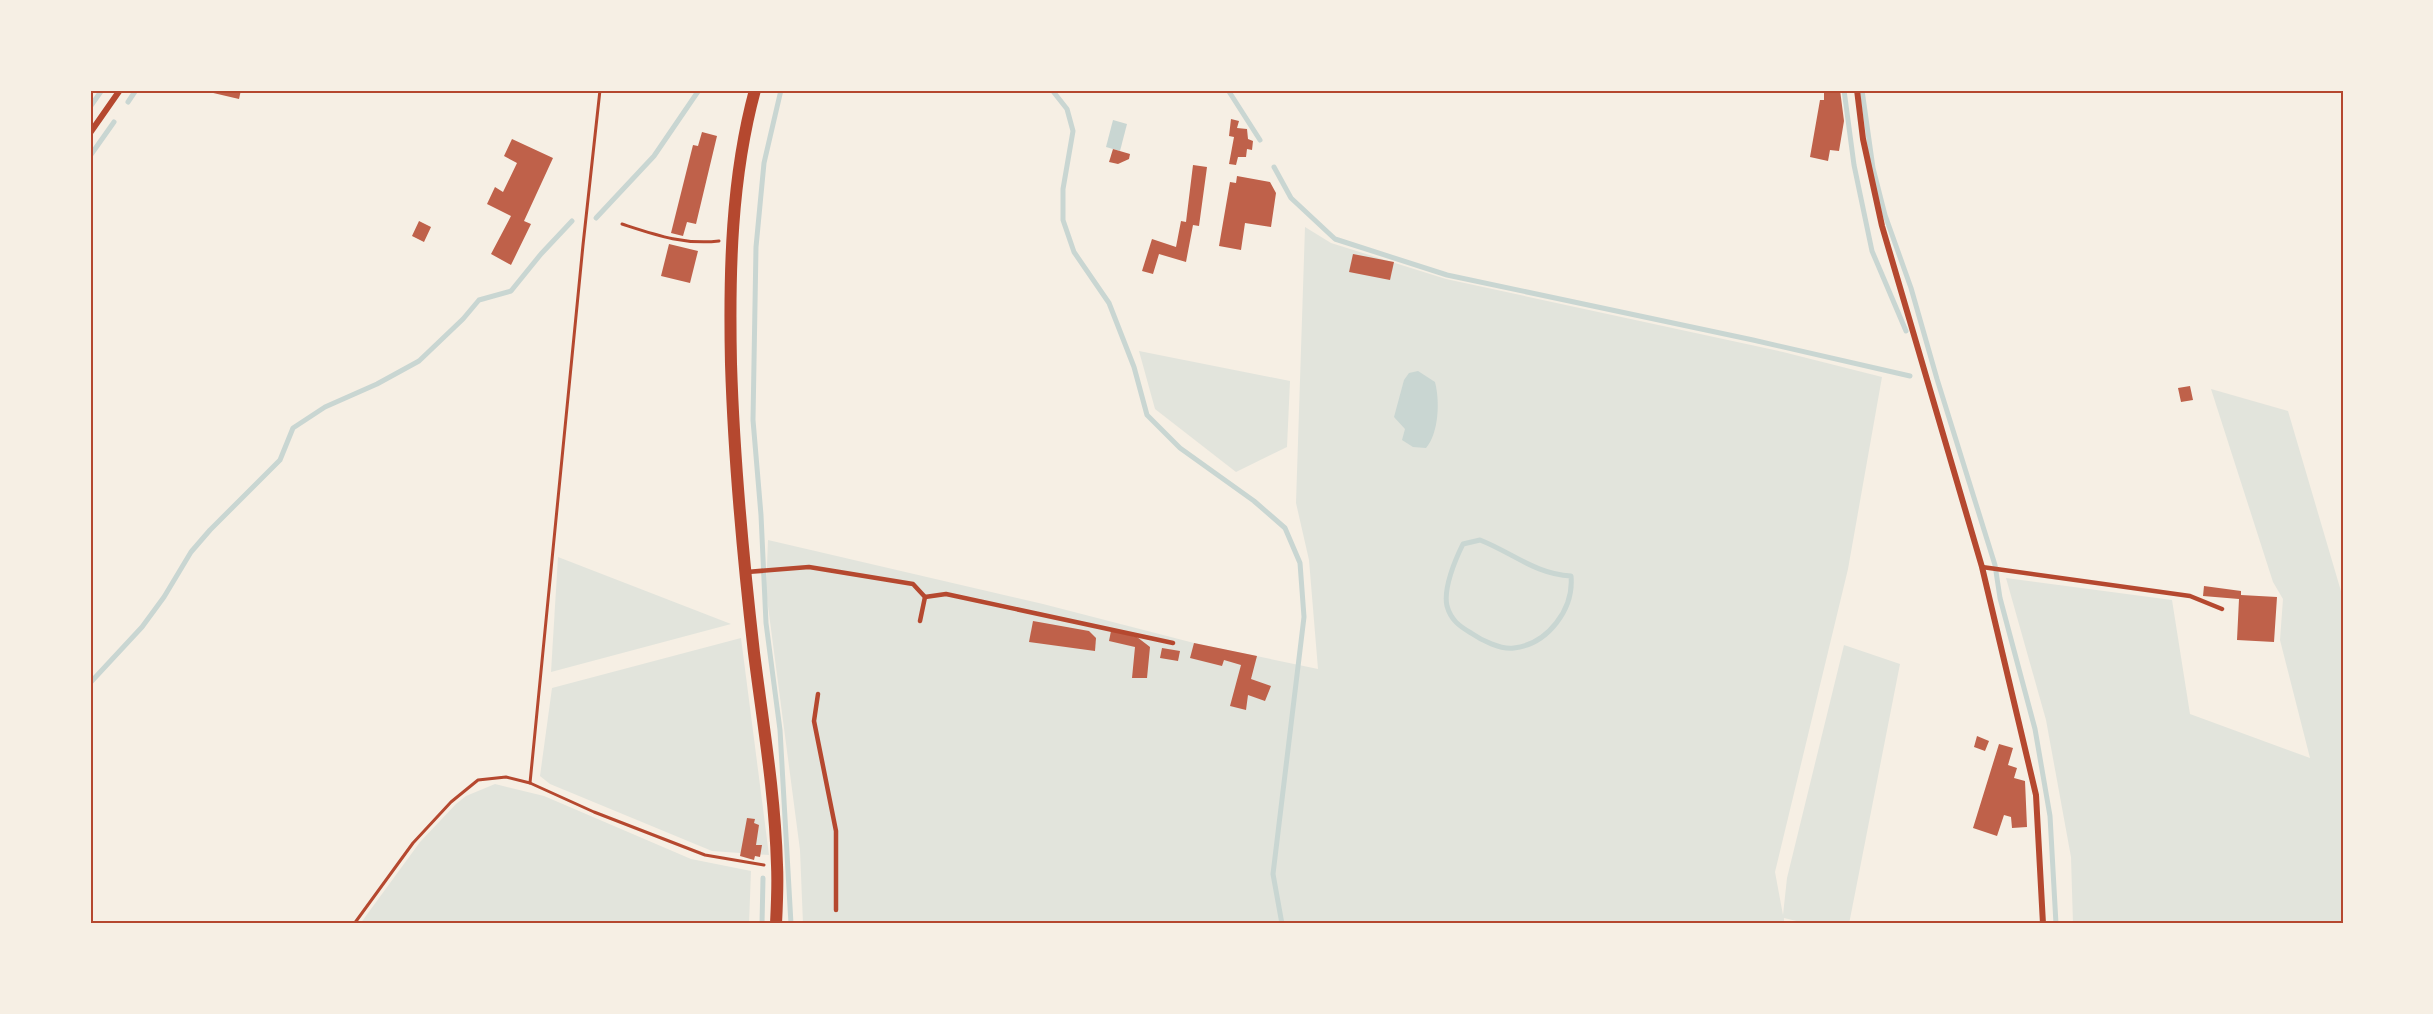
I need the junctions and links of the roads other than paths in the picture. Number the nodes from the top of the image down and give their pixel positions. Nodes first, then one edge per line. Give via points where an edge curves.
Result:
1 (120, 90) edge
2 (755, 90) edge
3 (1857, 90) edge
4 (90, 133) edge
5 (1982, 567) junction
6 (744, 572) junction
7 (926, 597) junction
8 (2222, 609) dead end
9 (920, 621) dead end
10 (1173, 644) dead end
11 (818, 694) dead end
12 (836, 910) dead end
13 (776, 924) edge
14 (2043, 924) edge

1 - 4 street
2 - 6 main road via 742,154 730,321 733,430
3 - 5 street via 1882,226
5 - 8 lane via 2190,596
5 - 14 street via 2036,795
6 - 7 lane via 809,567 913,584
6 - 13 main road via 773,811
7 - 9 lane
7 - 10 lane via 946,594
11 - 12 lane via 814,721 836,831

